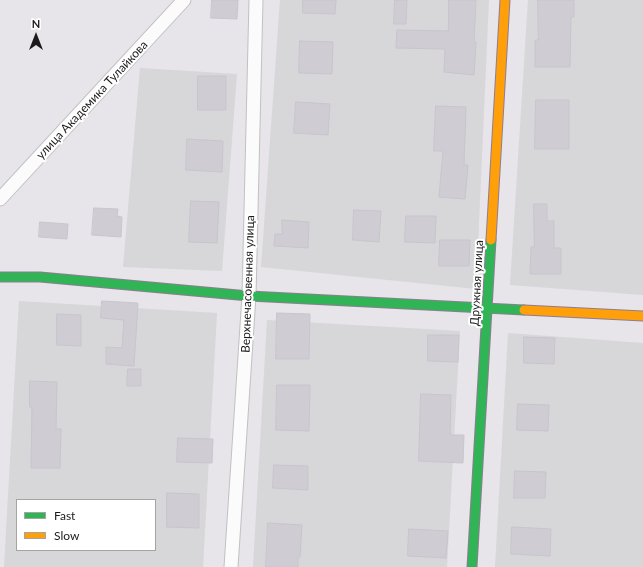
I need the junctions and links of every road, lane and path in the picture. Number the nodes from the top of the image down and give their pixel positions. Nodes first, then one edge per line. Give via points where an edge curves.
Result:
1 (184, 0) edge
2 (256, 0) edge
3 (505, 0) edge
4 (0, 199) edge
5 (0, 277) edge
6 (248, 296) junction
7 (487, 308) junction
8 (643, 316) edge
9 (231, 567) edge
10 (472, 567) edge

1 - 4 street, улица Академика Тулайкова
2 - 6 street, Верхнечасовенная улица
3 - 7 street, Дружная улица
5 - 6 street via 40,277
6 - 7 street
6 - 9 street, Верхнечасовенная улица
7 - 8 street
7 - 10 street, Дружная улица

